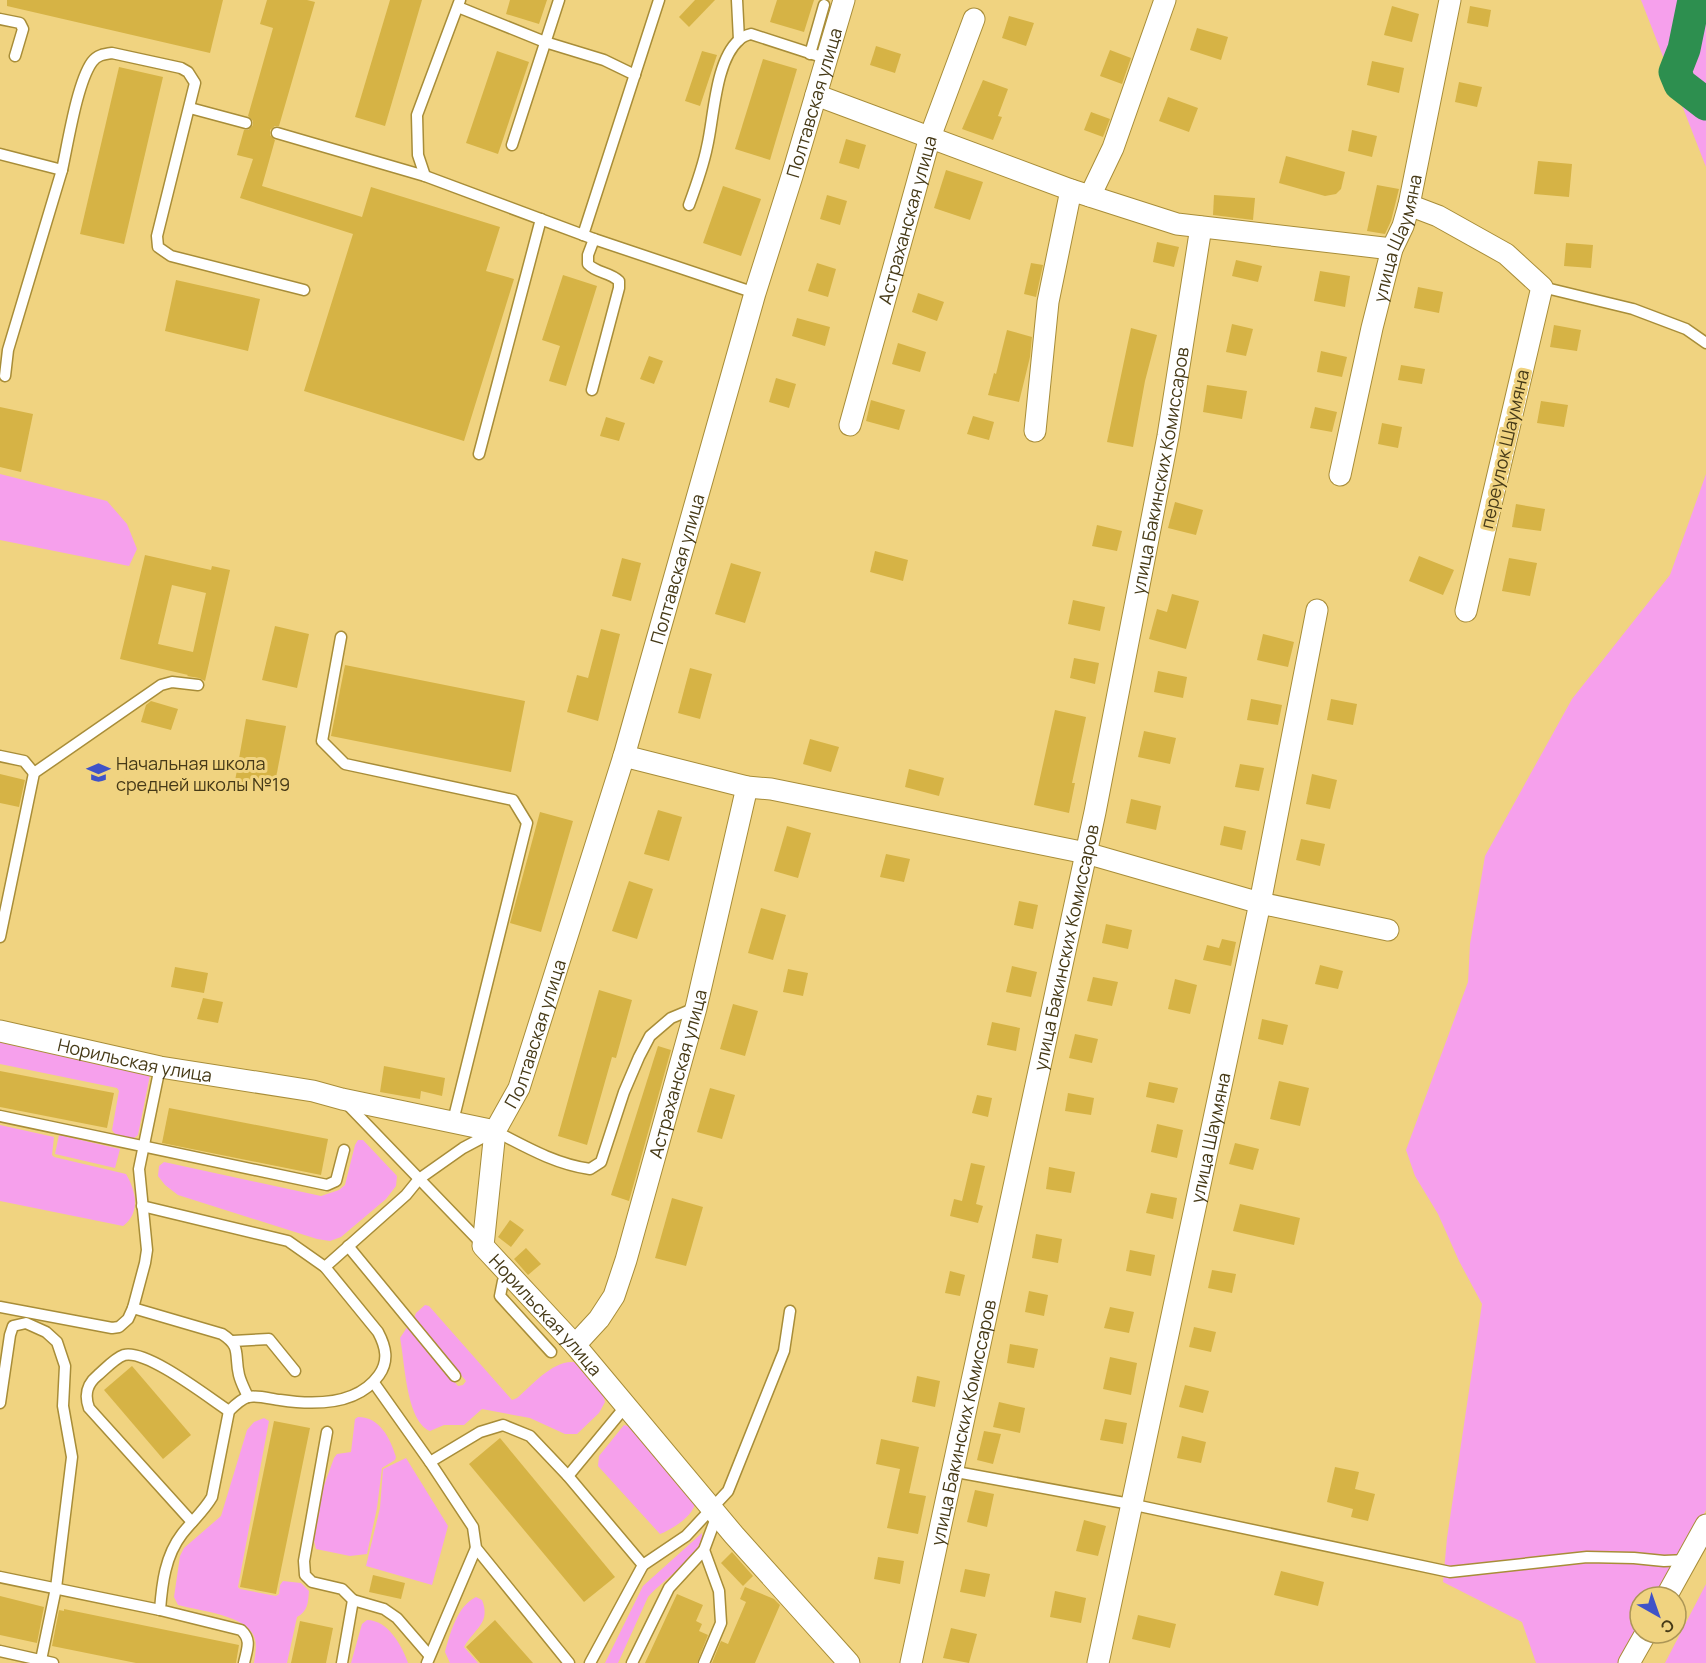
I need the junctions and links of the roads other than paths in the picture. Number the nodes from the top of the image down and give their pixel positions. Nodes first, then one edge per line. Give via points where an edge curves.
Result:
1 (559, 0) edge
2 (659, 0) edge
3 (737, 0) edge
4 (1165, 0) edge
5 (1450, 0) edge
6 (459, 3) edge
7 (834, 3) edge
8 (0, 19) edge
9 (974, 19) dead end
10 (739, 40) junction
11 (545, 42) junction
12 (15, 56) dead end
13 (818, 56) junction
14 (635, 75) junction
15 (816, 95) junction
16 (190, 108) junction
17 (246, 123) dead end
18 (277, 133) dead end
19 (930, 137) junction
20 (512, 145) dead end
21 (0, 154) edge
22 (62, 170) junction
23 (425, 176) junction
24 (1080, 193) junction
25 (689, 205) dead end
26 (1409, 205) junction
27 (541, 219) junction
28 (1201, 227) junction
29 (589, 237) junction
30 (1392, 249) junction
31 (1542, 287) junction
32 (304, 290) dead end
33 (755, 293) junction
34 (1706, 344) edge
35 (4, 376) dead end
36 (592, 390) dead end
37 (850, 425) dead end
38 (1035, 431) dead end
39 (479, 454) dead end
40 (1340, 475) dead end
41 (1317, 610) dead end
42 (1466, 611) dead end
43 (341, 637) dead end
44 (198, 685) dead end
45 (0, 756) edge
46 (624, 756) junction
47 (34, 773) junction
48 (747, 787) junction
49 (1086, 853) junction
50 (1260, 903) junction
51 (1388, 930) dead end
52 (0, 937) edge
53 (696, 1008) junction
54 (0, 1031) edge
55 (160, 1067) junction
56 (342, 1099) junction
57 (0, 1116) edge
58 (453, 1121) junction
59 (495, 1131) junction
60 (144, 1147) junction
61 (344, 1150) dead end
62 (419, 1179) junction
63 (141, 1206) junction
64 (348, 1246) junction
65 (483, 1246) junction
66 (325, 1267) junction
67 (509, 1275) junction
68 (0, 1307) edge
69 (133, 1308) junction
70 (790, 1311) dead end
71 (232, 1341) junction
72 (574, 1346) junction
73 (551, 1352) dead end
74 (295, 1371) dead end
75 (455, 1376) dead end
76 (374, 1383) junction
77 (248, 1397) junction
78 (0, 1403) edge
79 (625, 1407) junction
80 (230, 1411) junction
81 (327, 1432) dead end
82 (430, 1462) junction
83 (951, 1471) junction
84 (568, 1476) junction
85 (1130, 1504) junction
86 (714, 1512) junction
87 (192, 1522) junction
88 (1706, 1525) edge
89 (476, 1548) junction
90 (704, 1550) junction
91 (1687, 1560) junction
92 (643, 1565) junction
93 (0, 1576) edge
94 (1673, 1585) edge
95 (56, 1588) junction
96 (353, 1600) junction
97 (160, 1610) junction
98 (1639, 1645) edge
99 (0, 1651) edge
100 (428, 1659) edge
101 (41, 1660) junction
102 (53, 1663) edge
103 (244, 1663) edge
104 (342, 1663) edge
105 (568, 1663) edge
106 (590, 1663) edge
107 (632, 1663) edge
108 (704, 1663) edge
109 (849, 1663) edge
110 (911, 1663) edge
111 (1098, 1663) edge
112 (1629, 1663) edge

1 - 11 lane
2 - 14 lane
3 - 10 lane
4 - 24 street via 1113,148
5 - 26 street, улица Шаумяна
6 - 11 lane
6 - 23 lane via 417,115 418,156
7 - 13 street, Полтавская улица
8 - 12 lane via 20,23 23,29
9 - 19 street, Астраханская улица
10 - 13 lane via 751,34
10 - 25 lane via 729,53 719,80 708,145
11 - 14 lane via 604,60
11 - 20 lane
13 - 15 street, Полтавская улица
14 - 29 lane
15 - 19 street
15 - 33 street, Полтавская улица
16 - 17 lane
16 - 22 lane via 195,83 188,72 112,52 100,54 92,62 76,105
16 - 32 lane via 157,236 158,247 171,256
18 - 23 lane
19 - 24 street
19 - 37 street, Астраханская улица
21 - 22 lane
22 - 35 lane via 8,350
23 - 27 lane
24 - 28 street via 1177,224
24 - 38 street via 1048,302
26 - 30 street, улица Шаумяна
26 - 31 street via 1438,216 1506,254
27 - 29 lane
27 - 39 lane
28 - 30 street
28 - 49 street, улица Бакинских Комиссаров via 1152,524
29 - 33 lane
29 - 36 lane via 588,264 619,281
30 - 40 street, улица Шаумяна
31 - 34 lane via 1633,309 1686,328
31 - 42 street, переулок Шаумяна
33 - 46 street, Полтавская улица
41 - 50 street, улица Шаумяна
43 - 58 lane via 322,741 337,757 345,764 513,800 527,823
44 - 47 lane via 161,685
45 - 47 lane via 24,761
46 - 48 street
46 - 59 street, Полтавская улица via 519,1088
47 - 52 lane
48 - 49 street
48 - 53 street, Астраханская улица
49 - 50 street
49 - 83 street, улица Бакинских Комиссаров
50 - 51 street
50 - 85 street, улица Шаумяна
53 - 59 lane via 671,1018 650,1036 624,1092 601,1162 590,1169 544,1157
53 - 72 street, Астраханская улица via 614,1296 600,1319
54 - 55 street, Норильская улица
55 - 56 street, Норильская улица via 313,1090
55 - 60 lane
56 - 58 street, Норильская улица
56 - 62 lane
57 - 60 lane
58 - 59 street, Норильская улица
59 - 62 lane
59 - 65 street, Норильская улица
60 - 61 lane via 327,1185 336,1181
60 - 63 lane via 139,1169
62 - 64 lane
62 - 65 lane
63 - 66 lane via 288,1241
63 - 69 lane via 147,1250
64 - 66 lane
64 - 75 lane
65 - 67 street, Норильская улица
66 - 76 lane via 384,1343 386,1358
67 - 72 street, Норильская улица
67 - 73 lane via 503,1281 500,1296
68 - 69 lane via 112,1328 124,1324
69 - 71 lane via 222,1334
70 - 86 lane via 784,1351 728,1491
71 - 74 lane via 269,1339
71 - 77 lane via 237,1350 238,1373
72 - 79 street, Норильская улица
76 - 77 lane via 323,1403
76 - 82 lane
77 - 80 lane
78 - 95 lane via 13,1326 26,1323 46,1332 57,1342 65,1366 63,1406 72,1457
79 - 84 lane
79 - 86 street, Норильская улица
80 - 87 lane via 212,1497
80 - 87 lane via 166,1368 131,1355 123,1355 111,1364 90,1382 86,1392 88,1408
81 - 96 lane via 304,1561 305,1575 312,1582 342,1589
82 - 84 lane via 480,1432 503,1425 530,1436
82 - 89 lane via 473,1527
83 - 85 lane
83 - 110 street, улица Бакинских Комиссаров
84 - 92 lane
85 - 91 lane via 1450,1572 1587,1557
85 - 111 street, улица Шаумяна
86 - 90 lane
86 - 92 lane
86 - 109 street, Норильская улица
87 - 97 lane via 168,1558
88 - 91 street
89 - 100 lane
89 - 105 lane
90 - 107 lane via 669,1588
90 - 108 lane via 719,1591 722,1623
91 - 94 street
92 - 106 lane
93 - 95 lane
95 - 97 lane
95 - 101 lane
96 - 100 lane via 384,1609 397,1618
96 - 104 lane
97 - 103 lane via 241,1630 249,1642
98 - 112 street
99 - 101 lane
101 - 102 lane

